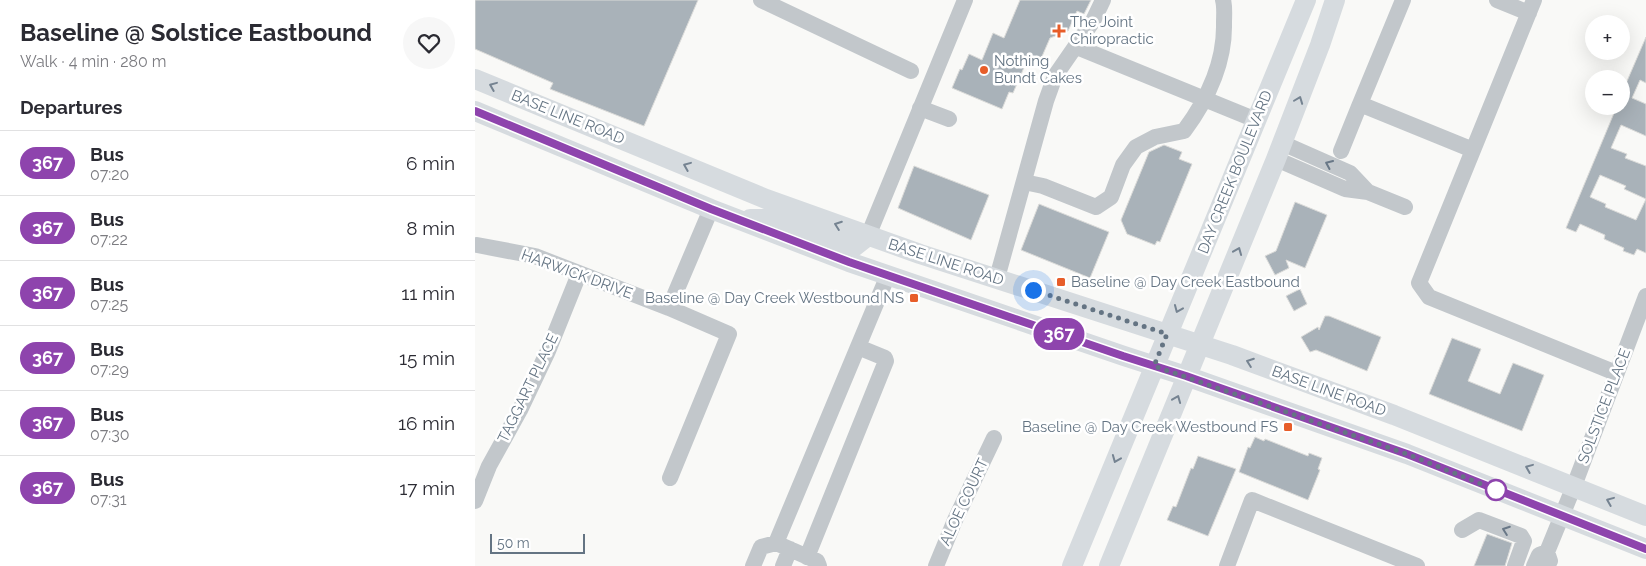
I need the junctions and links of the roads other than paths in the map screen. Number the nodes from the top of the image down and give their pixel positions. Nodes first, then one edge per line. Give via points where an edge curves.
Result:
1 (761, 0) edge
2 (965, 0) edge
3 (1103, 0) edge
4 (1223, 0) edge
5 (1306, 0) edge
6 (1335, 0) edge
7 (1403, 0) edge
8 (1497, 0) edge
9 (1531, 7) edge
10 (1077, 47) junction
11 (911, 71) dead end
12 (475, 79) edge
13 (1204, 99) junction
14 (1360, 104) junction
15 (920, 108) junction
16 (475, 112) edge
17 (949, 119) dead end
18 (1256, 120) junction
19 (1473, 150) junction
20 (1279, 151) junction
21 (1341, 151) dead end
22 (1024, 182) junction
23 (1405, 207) dead end
24 (711, 209) junction
25 (738, 219) junction
26 (868, 236) junction
27 (477, 245) dead end
28 (579, 274) junction
29 (888, 275) junction
30 (997, 278) junction
31 (1646, 296) edge
32 (669, 308) junction
33 (1167, 334) junction
34 (1199, 344) junction
35 (858, 347) junction
36 (1154, 366) junction
37 (1616, 373) junction
38 (1186, 376) junction
39 (994, 438) dead end
40 (670, 478) dead end
41 (1574, 486) junction
42 (475, 501) edge
43 (1561, 516) junction
44 (1646, 516) edge
45 (1462, 530) dead end
46 (783, 546) junction
47 (1646, 549) edge
48 (1547, 559) edge
49 (813, 561) edge
50 (1112, 565) edge
51 (753, 566) edge
52 (783, 566) edge
53 (936, 566) edge
54 (1072, 566) edge
55 (1227, 566) edge
56 (1417, 566) edge
57 (1515, 566) edge
58 (1534, 566) edge

1 - 11 street
2 - 15 street
3 - 10 street
4 - 13 street via 1225,35 1217,72
5 - 18 main road, DAY CREEK BOULEVARD
20 -> 6 main road
7 - 14 street
8 - 9 street
9 - 19 street
10 - 13 street
10 - 22 street via 1055,76
26 -> 12 main road, BASE LINE ROAD via 765,199
13 - 18 street
13 - 22 street via 1184,131 1155,137 1136,147 1123,165 1111,197 1096,207
14 - 19 street
14 - 21 street
15 - 17 street
15 - 26 street
16 - 24 main road, BASE LINE ROAD
18 -> 33 main road, DAY CREEK BOULEVARD
19 - 37 street via 1419,283 1429,297
20 - 23 street via 1345,189 1368,192
34 -> 20 main road
22 - 30 street
24 - 25 main road, BASE LINE ROAD
24 - 32 street
25 - 26 main road via 780,219 854,247
25 - 29 main road, BASE LINE ROAD
26 - 30 main road, BASE LINE ROAD
27 - 28 street, HARWICK DRIVE via 535,256
28 - 32 street, HARWICK DRIVE
28 - 42 street, TAGGART PLACE via 548,351 489,466
29 - 35 street
29 - 36 main road, BASE LINE ROAD
30 - 33 main road, BASE LINE ROAD
31 - 37 street, SOLSTICE PLACE
32 - 40 street, HARWICK DRIVE via 729,334
33 - 34 main road, BASE LINE ROAD
33 - 36 main road, DAY CREEK BOULEVARD
34 - 38 main road
41 -> 34 main road, BASE LINE ROAD via 1394,415
35 - 46 street
35 - 49 street via 886,361
36 - 38 main road, BASE LINE ROAD
36 -> 54 main road, DAY CREEK BOULEVARD
37 - 41 street, SOLSTICE PLACE
38 - 43 main road, BASE LINE ROAD via 1407,454
50 -> 38 main road
39 - 53 street, ALOE COURT
41 - 43 street, SOLSTICE PLACE
44 -> 41 main road, BASE LINE ROAD
43 - 47 main road, BASE LINE ROAD
43 - 48 street, SOLSTICE PLACE
57 -> 45 street via 1524,541 1521,536 1479,520
46 - 49 street
46 - 51 street via 761,547
46 - 52 street
48 - 58 street via 1539,555
55 - 56 street via 1253,500

